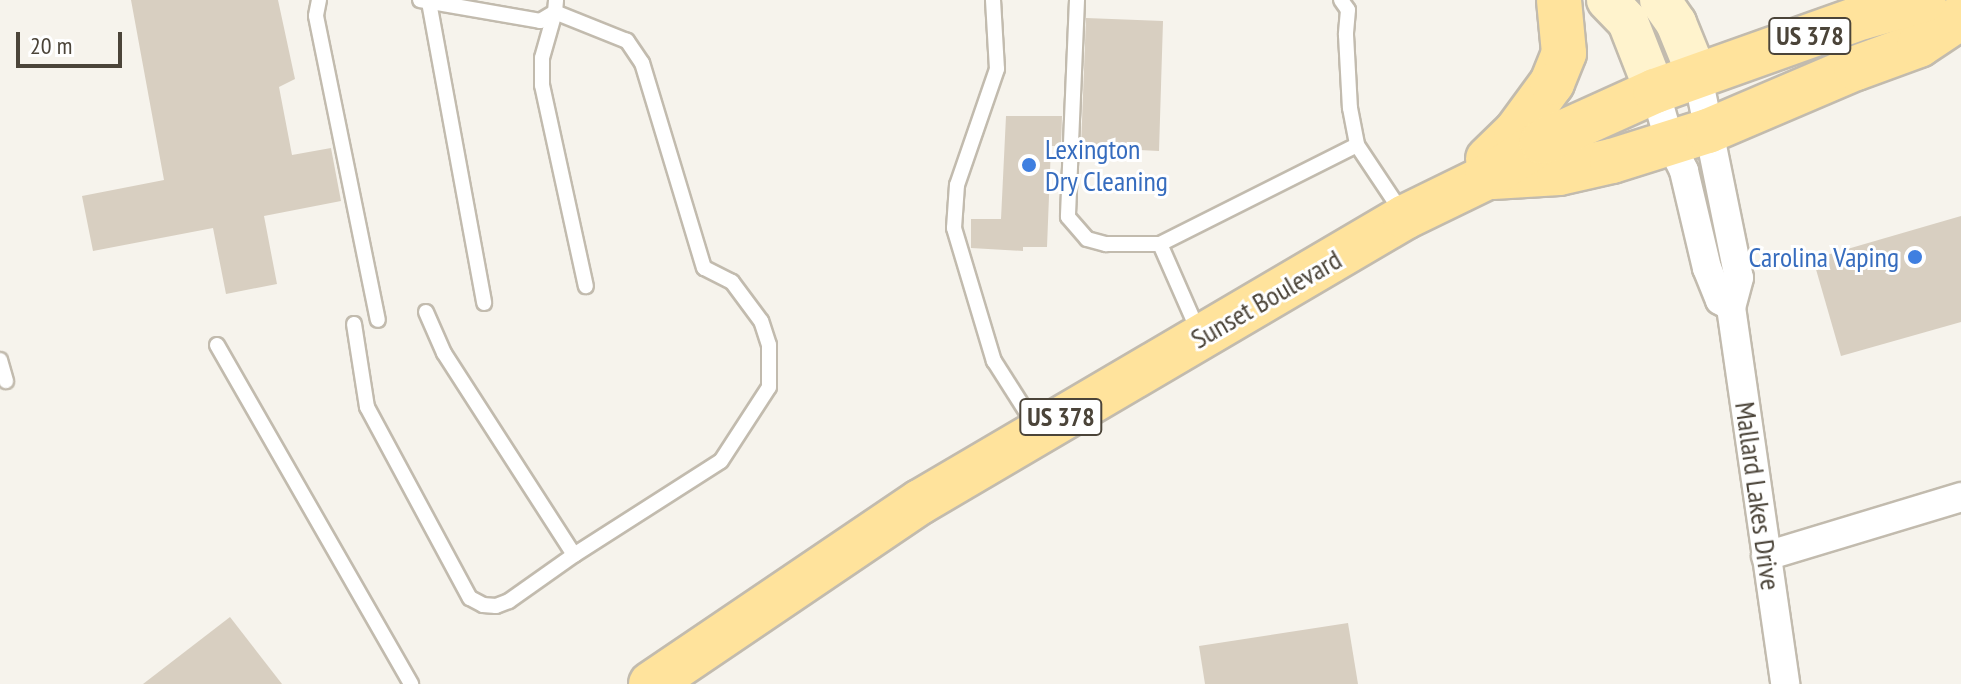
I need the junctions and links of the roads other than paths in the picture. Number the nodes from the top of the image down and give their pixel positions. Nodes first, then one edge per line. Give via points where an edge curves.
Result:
1 (319, 0) edge
2 (993, 0) edge
3 (1077, 0) edge
4 (1341, 0) edge
5 (1559, 0) edge
6 (1607, 0) edge
7 (1660, 0) edge
8 (1924, 0) edge
9 (424, 1) edge
10 (556, 6) edge
11 (1961, 17) edge
12 (1698, 77) junction
13 (1655, 91) junction
14 (1689, 137) junction
15 (1357, 145) junction
16 (1469, 185) junction
17 (1405, 217) junction
18 (1160, 244) junction
19 (586, 286) dead end
20 (484, 303) dead end
21 (1731, 307) junction
22 (426, 312) dead end
23 (378, 320) dead end
24 (354, 324) dead end
25 (1201, 337) junction
26 (217, 345) dead end
27 (0, 360) edge
28 (6, 381) dead end
29 (1039, 430) junction
30 (1961, 497) edge
31 (574, 555) junction
32 (1766, 556) junction
33 (411, 684) edge
34 (651, 684) edge
35 (1785, 684) edge

1 - 23 lane via 316,16
2 - 29 lane via 997,69 957,185 954,228 994,361
3 - 18 lane via 1068,217 1087,239
4 - 15 lane via 1348,10 1348,85
5 - 16 main road via 1564,53 1552,83
6 - 13 street via 1628,22
7 - 12 street via 1676,23
8 - 12 main road, Sunset Boulevard / US 378
9 - 10 lane via 540,21
9 - 20 lane
10 - 19 lane via 542,58 542,85
10 - 31 lane via 627,41 642,63 704,268 732,282 748,300 761,321 772,366 769,387 721,461
11 - 14 main road via 1919,45
12 - 13 main road, Sunset Boulevard / US 378
12 - 14 street, Mallard Lakes Drive
13 - 14 street, Mallard Lakes Drive
13 - 16 main road, Sunset Boulevard / US 378 via 1542,142
14 - 16 main road via 1559,173
14 - 21 street, Mallard Lakes Drive via 1739,278
14 - 21 street, Mallard Lakes Drive via 1684,171 1707,268 1720,300
15 - 17 lane
15 - 18 lane
16 - 17 main road, Sunset Boulevard / US 378
17 - 25 main road, Sunset Boulevard / US 378
18 - 25 lane
21 - 32 street, Mallard Lakes Drive
22 - 31 lane via 444,353
24 - 31 lane via 367,407 470,598 496,606 509,601
25 - 29 main road, Sunset Boulevard / US 378
26 - 33 lane
27 - 28 lane
29 - 34 main road, Sunset Boulevard / US 378 via 920,502
30 - 32 street
32 - 35 street, Mallard Lakes Drive

